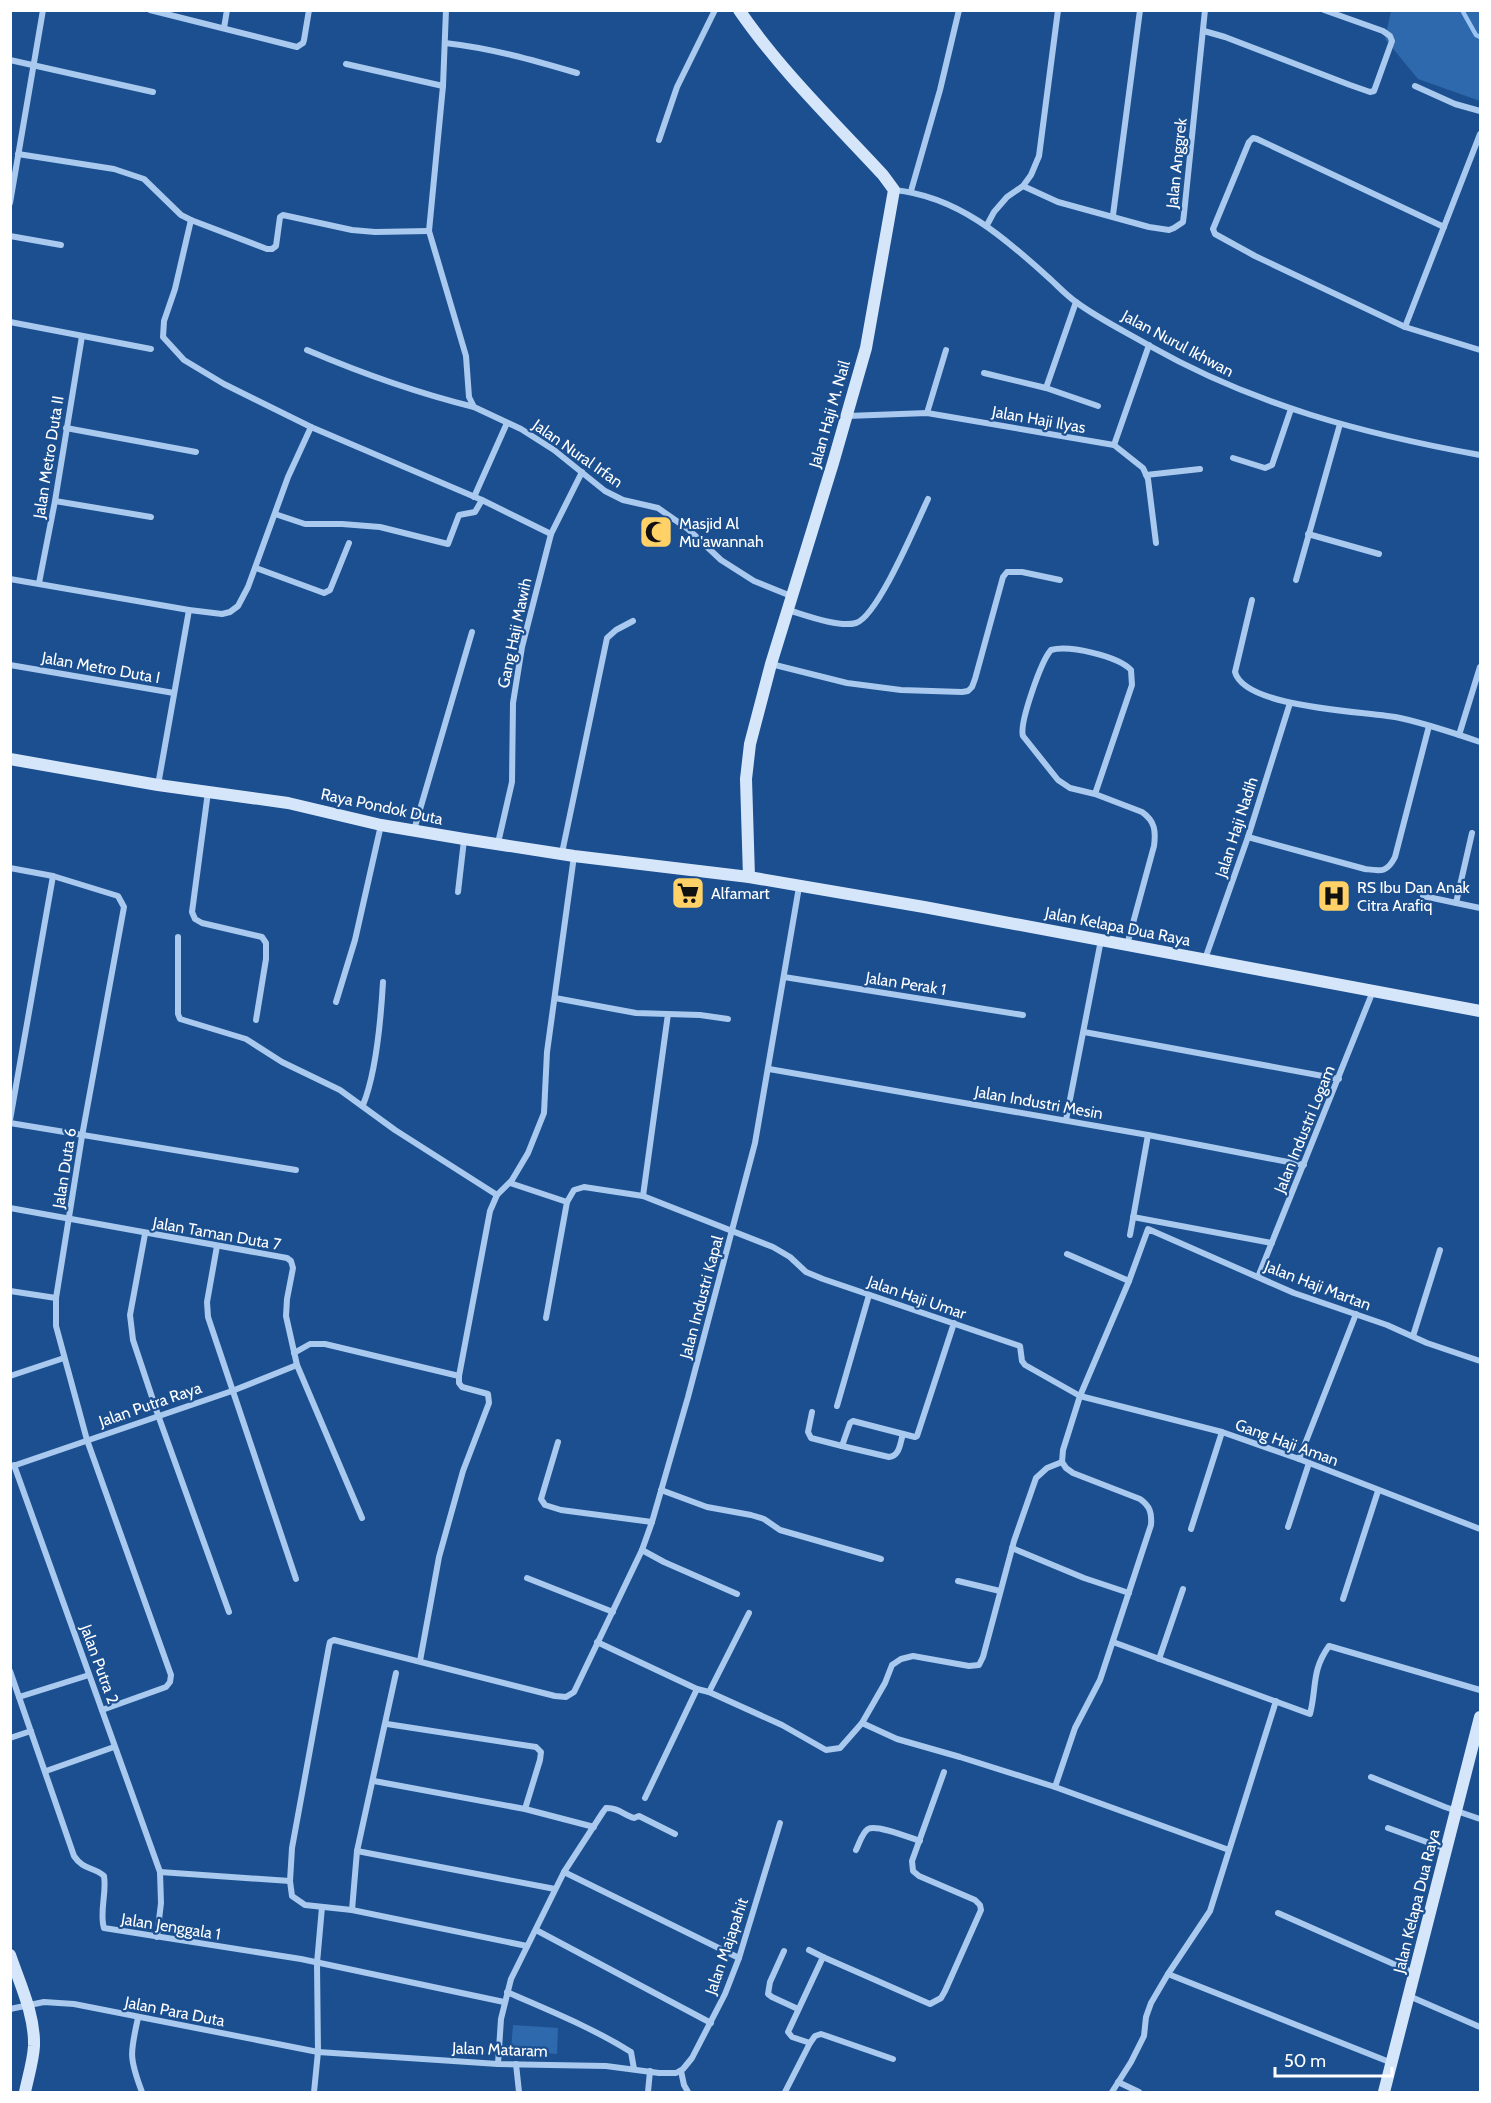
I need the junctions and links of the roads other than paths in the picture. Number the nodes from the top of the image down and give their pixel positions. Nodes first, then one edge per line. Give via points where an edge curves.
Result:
1 (43, 10) edge
2 (150, 10) edge
3 (227, 10) edge
4 (309, 10) edge
5 (446, 10) edge
6 (715, 10) edge
7 (738, 10) edge
8 (958, 10) edge
9 (1058, 10) edge
10 (1140, 10) edge
11 (1204, 10) edge
12 (1324, 10) edge
13 (224, 28) junction
14 (1204, 31) junction
15 (445, 43) junction
16 (10, 60) edge
17 (345, 64) dead end
18 (34, 65) junction
19 (577, 73) dead end
20 (443, 86) junction
21 (1415, 86) dead end
22 (153, 92) dead end
23 (1480, 111) edge
24 (1480, 134) edge
25 (659, 140) dead end
26 (18, 154) junction
27 (1023, 186) junction
28 (894, 190) junction
29 (911, 191) junction
30 (10, 203) edge
31 (1113, 215) junction
32 (191, 220) junction
33 (987, 225) junction
34 (1444, 227) junction
35 (429, 231) junction
36 (10, 236) edge
37 (61, 245) dead end
38 (1076, 302) junction
39 (10, 322) edge
40 (1405, 327) junction
41 (82, 336) junction
42 (1149, 345) junction
43 (151, 349) dead end
44 (307, 350) dead end
45 (946, 350) dead end
46 (1480, 350) edge
47 (984, 373) dead end
48 (1046, 388) junction
49 (1098, 406) dead end
50 (474, 407) junction
51 (1291, 409) junction
52 (927, 413) junction
53 (846, 416) junction
54 (507, 423) junction
55 (1340, 424) junction
56 (311, 427) junction
57 (66, 428) junction
58 (1114, 446) junction
59 (196, 452) dead end
60 (1480, 455) edge
61 (1233, 458) dead end
62 (1200, 469) dead end
63 (582, 472) junction
64 (1146, 475) junction
65 (474, 497) junction
66 (928, 499) dead end
67 (482, 500) junction
68 (55, 501) junction
69 (275, 514) junction
70 (151, 517) dead end
71 (551, 534) junction
72 (1308, 534) junction
73 (349, 543) dead end
74 (1156, 543) dead end
75 (1379, 554) dead end
76 (256, 568) junction
77 (10, 579) edge
78 (1060, 580) dead end
79 (1296, 580) dead end
80 (39, 583) junction
81 (791, 596) junction
82 (1252, 600) dead end
83 (189, 610) junction
84 (787, 610) junction
85 (633, 621) dead end
86 (472, 632) dead end
87 (771, 664) junction
88 (10, 665) edge
89 (1480, 667) edge
90 (174, 693) junction
91 (1290, 703) junction
92 (1429, 726) junction
93 (1459, 735) junction
94 (1480, 742) edge
95 (10, 759) edge
96 (158, 785) junction
97 (208, 792) junction
98 (1095, 794) junction
99 (381, 825) junction
100 (414, 831) junction
101 (1472, 833) dead end
102 (1248, 837) junction
103 (464, 839) junction
104 (498, 843) junction
105 (568, 854) junction
106 (10, 868) edge
107 (53, 876) junction
108 (749, 877) junction
109 (799, 887) junction
110 (458, 892) dead end
111 (1423, 896) dead end
112 (1456, 903) junction
113 (1480, 908) edge
114 (178, 937) dead end
115 (1101, 940) junction
116 (1127, 945) junction
117 (1205, 959) junction
118 (784, 977) junction
119 (383, 982) dead end
120 (1374, 991) junction
121 (555, 998) junction
122 (336, 1002) dead end
123 (1480, 1011) edge
124 (668, 1014) junction
125 (1023, 1015) dead end
126 (728, 1019) dead end
127 (256, 1020) dead end
128 (1083, 1032) junction
129 (769, 1069) junction
130 (1339, 1079) junction
131 (363, 1106) junction
132 (1066, 1120) junction
133 (10, 1121) edge
134 (1148, 1135) junction
135 (82, 1136) junction
136 (1304, 1165) junction
137 (296, 1170) dead end
138 (510, 1183) junction
139 (497, 1195) junction
140 (643, 1196) junction
141 (567, 1202) junction
142 (10, 1208) edge
143 (1133, 1217) junction
144 (70, 1218) junction
145 (733, 1232) junction
146 (144, 1234) junction
147 (1130, 1235) dead end
148 (1272, 1243) junction
149 (217, 1246) junction
150 (1440, 1250) dead end
151 (1067, 1254) dead end
152 (1258, 1277) junction
153 (1129, 1281) junction
154 (10, 1291) edge
155 (869, 1295) junction
156 (56, 1298) junction
157 (1356, 1314) junction
158 (546, 1318) dead end
159 (954, 1323) junction
160 (1413, 1336) junction
161 (294, 1353) junction
162 (64, 1358) junction
163 (1480, 1361) edge
164 (297, 1365) junction
165 (10, 1376) edge
166 (459, 1376) junction
167 (232, 1391) junction
168 (1080, 1396) junction
169 (837, 1406) dead end
170 (812, 1412) dead end
171 (158, 1415) junction
172 (1222, 1432) junction
173 (903, 1434) junction
174 (87, 1440) junction
175 (558, 1442) dead end
176 (842, 1446) junction
177 (1299, 1459) junction
178 (1062, 1462) junction
179 (1309, 1463) junction
180 (13, 1466) edge
181 (661, 1490) junction
182 (1378, 1491) junction
183 (362, 1518) dead end
184 (652, 1522) junction
185 (1288, 1527) dead end
186 (1191, 1529) dead end
187 (1480, 1529) edge
188 (1012, 1548) junction
189 (642, 1550) junction
190 (881, 1559) dead end
191 (527, 1578) dead end
192 (296, 1579) dead end
193 (958, 1581) dead end
194 (1183, 1589) dead end
195 (1000, 1591) junction
196 (1129, 1593) junction
197 (737, 1594) dead end
198 (1343, 1599) dead end
199 (229, 1612) dead end
200 (613, 1612) junction
201 (749, 1613) dead end
202 (597, 1642) junction
203 (1113, 1642) junction
204 (1159, 1659) junction
205 (420, 1661) junction
206 (10, 1671) edge
207 (396, 1673) dead end
208 (89, 1675) junction
209 (697, 1689) junction
210 (1480, 1690) edge
211 (709, 1692) junction
212 (19, 1696) junction
213 (1276, 1701) junction
214 (102, 1710) junction
215 (1480, 1717) edge
216 (862, 1723) junction
217 (387, 1724) junction
218 (31, 1731) junction
219 (10, 1738) edge
220 (114, 1747) junction
221 (46, 1771) junction
222 (944, 1772) dead end
223 (1371, 1777) dead end
224 (374, 1781) junction
225 (1055, 1787) junction
226 (645, 1798) dead end
227 (525, 1809) junction
228 (1456, 1811) junction
229 (1480, 1819) edge
230 (780, 1823) dead end
231 (594, 1827) junction
232 (1388, 1828) dead end
233 (675, 1834) dead end
234 (920, 1841) junction
235 (1446, 1849) junction
236 (856, 1850) dead end
237 (1229, 1850) junction
238 (357, 1851) junction
239 (160, 1872) junction
240 (564, 1872) junction
241 (290, 1881) junction
242 (555, 1888) junction
243 (322, 1907) junction
244 (351, 1910) junction
245 (1278, 1913) dead end
246 (536, 1930) junction
247 (157, 1937) junction
248 (527, 1946) junction
249 (784, 1950) dead end
250 (809, 1950) dead end
251 (10, 1955) edge
252 (823, 1957) junction
253 (739, 1958) junction
254 (317, 1963) junction
255 (1415, 1973) junction
256 (1168, 1974) junction
257 (507, 1992) junction
258 (1409, 1996) junction
259 (504, 2002) junction
260 (27, 2004) junction
261 (10, 2009) edge
262 (798, 2009) junction
263 (138, 2018) junction
264 (711, 2023) junction
265 (1480, 2026) edge
266 (810, 2043) junction
267 (318, 2052) junction
268 (893, 2059) dead end
269 (1392, 2063) junction
270 (498, 2064) junction
271 (516, 2064) junction
272 (634, 2069) junction
273 (681, 2070) junction
274 (650, 2071) junction
275 (1118, 2082) junction
276 (25, 2092) edge
277 (142, 2092) edge
278 (314, 2092) edge
279 (519, 2092) edge
280 (648, 2092) edge
281 (688, 2092) edge
282 (785, 2092) edge
283 (1112, 2092) edge
284 (1139, 2092) edge
285 (1384, 2092) edge

1 - 18 street
2 - 13 street
3 - 13 street
4 - 13 street via 303,43 297,47
5 - 15 street
6 - 25 street via 677,87
7 - 28 main road via 762,44
8 - 29 street
9 - 27 street via 1040,156
10 - 31 street
11 - 14 street, Jalan Anggrek
12 - 14 street via 1390,36 1392,41 1374,91
14 - 31 street, Jalan Anggrek via 1183,222 1169,230
15 - 19 street via 515,55
15 - 20 street
16 - 18 street
17 - 20 street
18 - 22 street
18 - 26 street
20 - 35 street
21 - 23 street
24 - 34 street
26 - 30 street
26 - 32 street via 114,169 144,179
27 - 31 street, Jalan Anggrek via 1058,202
27 - 33 street via 993,212
28 - 29 street, Jalan Nurul Ikhwan
28 - 53 main road, Jalan Haji M. Nail via 866,348
29 - 33 street, Jalan Nurul Ikhwan via 943,201
32 - 35 street via 267,249 276,246 280,217 284,215 352,230
32 - 56 street via 163,337 184,360
33 - 38 street, Jalan Nurul Ikhwan
34 - 40 street
34 - 40 street via 1253,138 1213,227 1213,232 1255,256
35 - 50 street via 466,356 469,397
36 - 37 street
38 - 42 street, Jalan Nurul Ikhwan
38 - 48 street
39 - 41 street
40 - 46 street
41 - 43 street
41 - 57 street, Jalan Metro Duta II
42 - 51 street, Jalan Nurul Ikhwan via 1226,384
42 - 58 street
44 - 50 street, Jalan Nural Irfan
45 - 52 street
47 - 48 street
48 - 49 street
50 - 54 street, Jalan Nural Irfan
51 - 55 street, Jalan Nurul Ikhwan
51 - 61 street via 1272,465 1265,468
52 - 53 street, Jalan Haji Ilyas
52 - 58 street, Jalan Haji Ilyas
53 - 81 main road, Jalan Haji M. Nail
54 - 63 street, Jalan Nural Irfan via 554,450
54 - 65 street
55 - 60 street, Jalan Nurul Ikhwan
55 - 72 street
56 - 65 street
56 - 69 street
57 - 59 street
57 - 68 street, Jalan Metro Duta II
58 - 64 street, Jalan Haji Ilyas via 1143,468
62 - 64 street
63 - 71 street, Gang Haji Mawih
63 - 81 street, Jalan Nural Irfan via 623,501 658,508 721,560 754,581
64 - 74 street
65 - 67 street
66 - 84 street via 868,615 849,624
67 - 69 street via 475,512 459,515 448,544 380,527 306,524
67 - 71 street
68 - 70 street
68 - 80 street, Jalan Metro Duta II
69 - 76 street
71 - 104 street, Gang Haji Mawih via 522,647 513,703 512,782
72 - 75 street
72 - 79 street
73 - 76 street via 330,590 324,593
76 - 83 street via 234,610 222,614
77 - 80 street
78 - 87 street via 1022,572 1003,576 975,679 968,691 868,686
80 - 83 street
81 - 84 main road, Jalan Haji M. Nail
82 - 91 street via 1235,672 1237,678 1263,695
83 - 90 street, Jalan Metro Duta I
84 - 87 main road, Jalan Haji M. Nail
85 - 105 street via 607,638
86 - 100 street
87 - 108 main road, Jalan Haji M. Nail via 747,763
88 - 90 street, Jalan Metro Duta I
89 - 93 street
90 - 96 street
91 - 92 street
91 - 102 street, Jalan Haji Nadih
92 - 93 street
92 - 102 street via 1391,866 1380,871 1365,869
93 - 94 street
95 - 96 main road, Raya Pondok Duta
96 - 97 main road, Raya Pondok Duta
97 - 99 main road, Raya Pondok Duta via 288,803
97 - 127 street via 192,912 202,923 262,937 266,943
98 - 98 street via 1132,685 1131,670 1088,652 1051,650 1041,668 1021,731 1058,780 1070,788
98 - 116 street via 1142,812 1156,830
99 - 100 main road, Raya Pondok Duta
99 - 122 street
100 - 103 main road, Raya Pondok Duta
101 - 112 street
102 - 117 street, Jalan Haji Nadih
103 - 104 main road, Raya Pondok Duta
103 - 110 street
104 - 105 main road, Raya Pondok Duta
105 - 108 main road, Raya Pondok Duta
105 - 121 street
106 - 107 street
107 - 133 street
107 - 135 street, Jalan Duta 6 via 118,896 124,911
108 - 109 main road, Jalan Kelapa Dua Raya
109 - 115 main road, Jalan Kelapa Dua Raya
109 - 118 street, Jalan Industri Kapal
111 - 112 street
112 - 113 street
114 - 131 street via 180,1019 246,1039
115 - 116 main road, Jalan Kelapa Dua Raya
115 - 128 street
116 - 117 main road, Jalan Kelapa Dua Raya
117 - 120 main road, Jalan Kelapa Dua Raya
118 - 125 street, Jalan Perak 1
118 - 129 street, Jalan Industri Kapal
119 - 131 street via 382,1009
120 - 123 main road, Jalan Kelapa Dua Raya
120 - 130 street, Jalan Industri Logam
121 - 124 street via 636,1013
121 - 138 street via 544,1113 528,1153
124 - 126 street
124 - 140 street
128 - 130 street
128 - 132 street
129 - 132 street, Jalan Industri Mesin
129 - 145 street, Jalan Industri Kapal
130 - 136 street, Jalan Industri Logam
131 - 139 street
132 - 134 street, Jalan Industri Mesin
133 - 135 street
134 - 136 street, Jalan Industri Mesin
134 - 143 street
135 - 137 street
135 - 144 street, Jalan Duta 6
136 - 148 street, Jalan Industri Logam
138 - 139 street
138 - 141 street
139 - 166 street via 490,1211
140 - 141 street, Jalan Haji Umar via 584,1187 574,1190
140 - 145 street, Jalan Haji Umar
141 - 158 street
142 - 144 street, Jalan Taman Duta 7
143 - 147 street
143 - 148 street
144 - 146 street, Jalan Taman Duta 7
144 - 156 street, Jalan Duta 6
145 - 155 street, Jalan Haji Umar via 782,1252 806,1272
145 - 181 street, Jalan Industri Kapal
146 - 149 street, Jalan Taman Duta 7
146 - 171 street via 130,1327
148 - 152 street, Jalan Industri Logam
149 - 161 street, Jalan Taman Duta 7 via 291,1261 286,1316
149 - 167 street via 207,1308
150 - 160 street
151 - 153 street
152 - 153 street, Jalan Haji Martan via 1148,1229
152 - 157 street, Jalan Haji Martan
153 - 168 street
154 - 156 street
155 - 159 street, Jalan Haji Umar
155 - 169 street
156 - 162 street, Jalan Duta 6 via 56,1326
157 - 160 street, Jalan Haji Martan
157 - 177 street
159 - 168 street, Jalan Haji Umar via 1020,1346 1025,1365
159 - 173 street via 920,1432 915,1437
160 - 163 street, Jalan Haji Martan
161 - 164 street, Jalan Taman Duta 7
161 - 166 street via 310,1344 325,1344
162 - 165 street
162 - 174 street, Jalan Duta 6
164 - 167 street, Jalan Putra Raya
164 - 183 street, Jalan Taman Duta 7
166 - 205 street via 462,1387 487,1392 490,1398 450,1519
167 - 171 street, Jalan Putra Raya
167 - 192 street
168 - 172 street, Gang Haji Aman
168 - 178 street
170 - 176 street via 811,1438
171 - 174 street, Jalan Putra Raya
171 - 199 street
172 - 177 street, Gang Haji Aman
172 - 186 street
173 - 176 street via 897,1454 889,1457
173 - 176 street via 853,1421
174 - 180 street, Jalan Putra Raya
174 - 214 street, Jalan Duta 6 via 171,1675 166,1687
175 - 184 street via 541,1499 545,1504 561,1510
177 - 179 street, Gang Haji Aman
178 - 188 street via 1036,1478
178 - 196 street via 1073,1473 1140,1499 1150,1508 1151,1525
179 - 182 street, Gang Haji Aman
179 - 185 street
180 - 208 street, Jalan Putra 2
181 - 184 street, Jalan Industri Kapal
181 - 190 street via 707,1507 764,1519 780,1530
182 - 187 street, Gang Haji Aman
182 - 198 street
184 - 189 street, Jalan Industri Kapal
188 - 195 street
188 - 196 street
189 - 197 street
189 - 200 street, Jalan Industri Kapal
191 - 200 street
193 - 195 street
194 - 204 street
195 - 216 street via 979,1665 913,1656 901,1659 892,1665
196 - 203 street
200 - 202 street, Jalan Industri Kapal
201 - 211 street
202 - 205 street, Jalan Industri Kapal via 571,1696 566,1697
202 - 209 street
203 - 204 street
203 - 225 street
204 - 213 street
205 - 241 street via 330,1642 292,1848
206 - 212 street
207 - 217 street
208 - 212 street
208 - 214 street, Jalan Putra 2
209 - 211 street
209 - 226 street
210 - 213 street via 1329,1646 1316,1672 1310,1714
211 - 216 street via 826,1750 840,1748
212 - 218 street
213 - 237 street
214 - 220 street, Jalan Putra 2
215 - 228 main road, Jalan Kelapa Dua Raya
216 - 225 street via 897,1739
217 - 224 street
217 - 227 street via 536,1747 541,1752 540,1760
218 - 219 street
218 - 221 street
220 - 221 street
220 - 239 street, Jalan Putra 2
221 - 247 street, Jalan Jenggala 1 via 74,1856 83,1866 104,1876 104,1928
222 - 234 street
223 - 228 street
224 - 227 street
224 - 238 street
225 - 237 street
227 - 231 street
228 - 229 street
228 - 235 main road, Jalan Kelapa Dua Raya
230 - 253 street, Jalan Majapahit
231 - 233 street via 606,1808 611,1808 634,1818 639,1816
231 - 240 street
232 - 235 street
234 - 236 street via 871,1828 866,1830
234 - 252 street via 912,1861 913,1871 975,1900 981,1910 941,1998 930,2004
235 - 255 main road, Jalan Kelapa Dua Raya
237 - 256 street via 1208,1918
238 - 242 street
238 - 244 street
239 - 241 street
239 - 247 street, Jalan Putra 2
240 - 242 street
240 - 253 street
241 - 243 street via 292,1896 297,1901
242 - 246 street
243 - 244 street
243 - 254 street
244 - 248 street
245 - 255 street
246 - 248 street
246 - 264 street
247 - 254 street, Jalan Jenggala 1
248 - 257 street
249 - 262 street via 768,1994
250 - 252 street
251 - 260 main road
252 - 262 street
253 - 264 street, Jalan Majapahit
254 - 259 street, Jalan Jenggala 1
254 - 267 street
255 - 258 main road, Jalan Kelapa Dua Raya
256 - 269 street
256 - 275 street via 1151,2003 1144,2036
257 - 259 street
257 - 272 street via 619,2044 631,2052
258 - 265 street
258 - 269 main road, Jalan Kelapa Dua Raya
259 - 270 street
260 - 261 street, Jalan Para Duta
260 - 263 street, Jalan Para Duta via 65,2003
260 - 276 main road via 34,2046
262 - 266 street via 789,2034
263 - 267 street, Jalan Para Duta
263 - 277 street via 131,2064
264 - 273 street, Jalan Majapahit
266 - 268 street via 815,2036 828,2035
266 - 282 street
267 - 270 street, Jalan Mataram
267 - 278 street
269 - 285 main road, Jalan Kelapa Dua Raya
270 - 271 street, Jalan Mataram
271 - 272 street, Jalan Mataram
271 - 279 street
272 - 274 street, Jalan Mataram
273 - 274 street, Jalan Mataram
273 - 281 street
274 - 280 street
275 - 283 street
275 - 284 street

